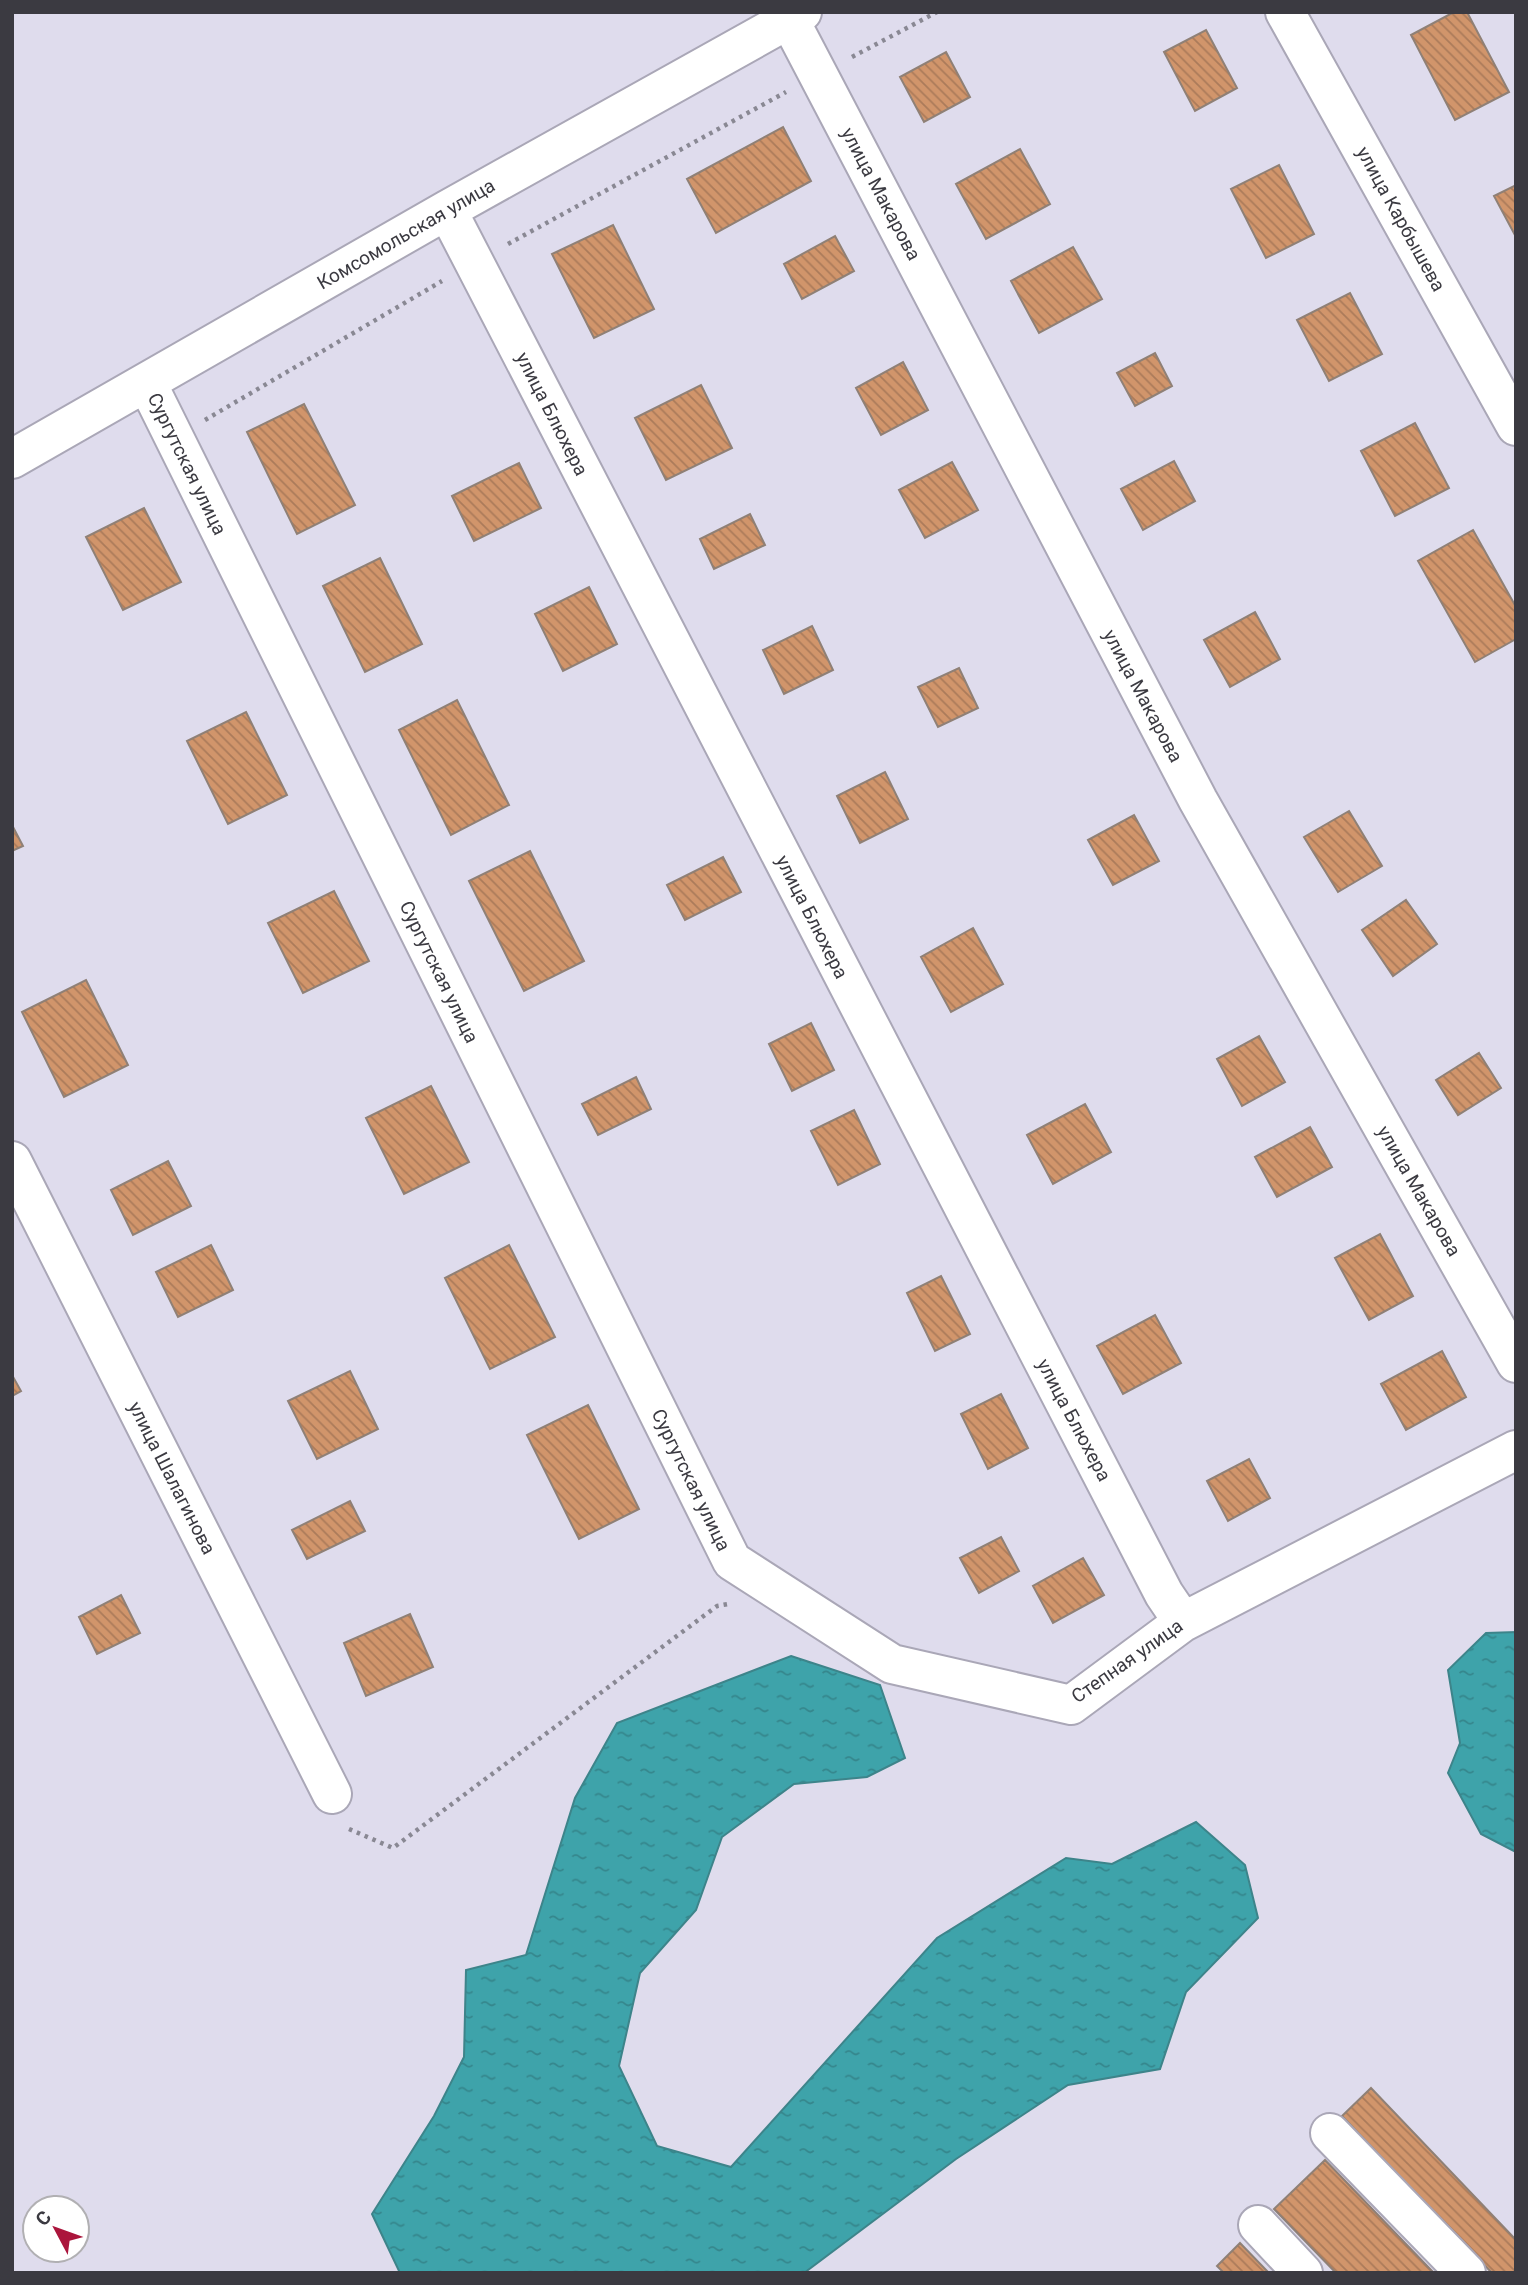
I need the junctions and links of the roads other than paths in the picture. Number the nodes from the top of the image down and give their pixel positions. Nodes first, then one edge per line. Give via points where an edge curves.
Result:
1 (1286, 12) edge
2 (796, 16) edge
3 (447, 210) junction
4 (147, 383) junction
5 (1516, 426) edge
6 (12, 459) edge
7 (12, 1161) edge
8 (1516, 1363) edge
9 (1516, 1450) edge
10 (732, 1562) joint
11 (1183, 1622) junction
12 (332, 1794) road end
13 (1330, 2133) dead end
14 (1258, 2225) dead end
15 (1303, 2273) edge
16 (1466, 2273) edge

1 - 5 street, улица Карбышева
2 - 3 street, Комсомольская улица
2 - 8 street, улица Макарова via 818,75 1198,800
3 - 4 street, Комсомольская улица
3 - 11 street, улица Блюхера via 1113,1497
4 - 6 street, Комсомольская улица
4 - 10 street, Сургутская улица
7 - 12 street, улица Шалагинова
9 - 11 street, Степная улица
10 - 11 street, Степная улица via 892,1664 1071,1704
13 - 16 street
14 - 15 street

